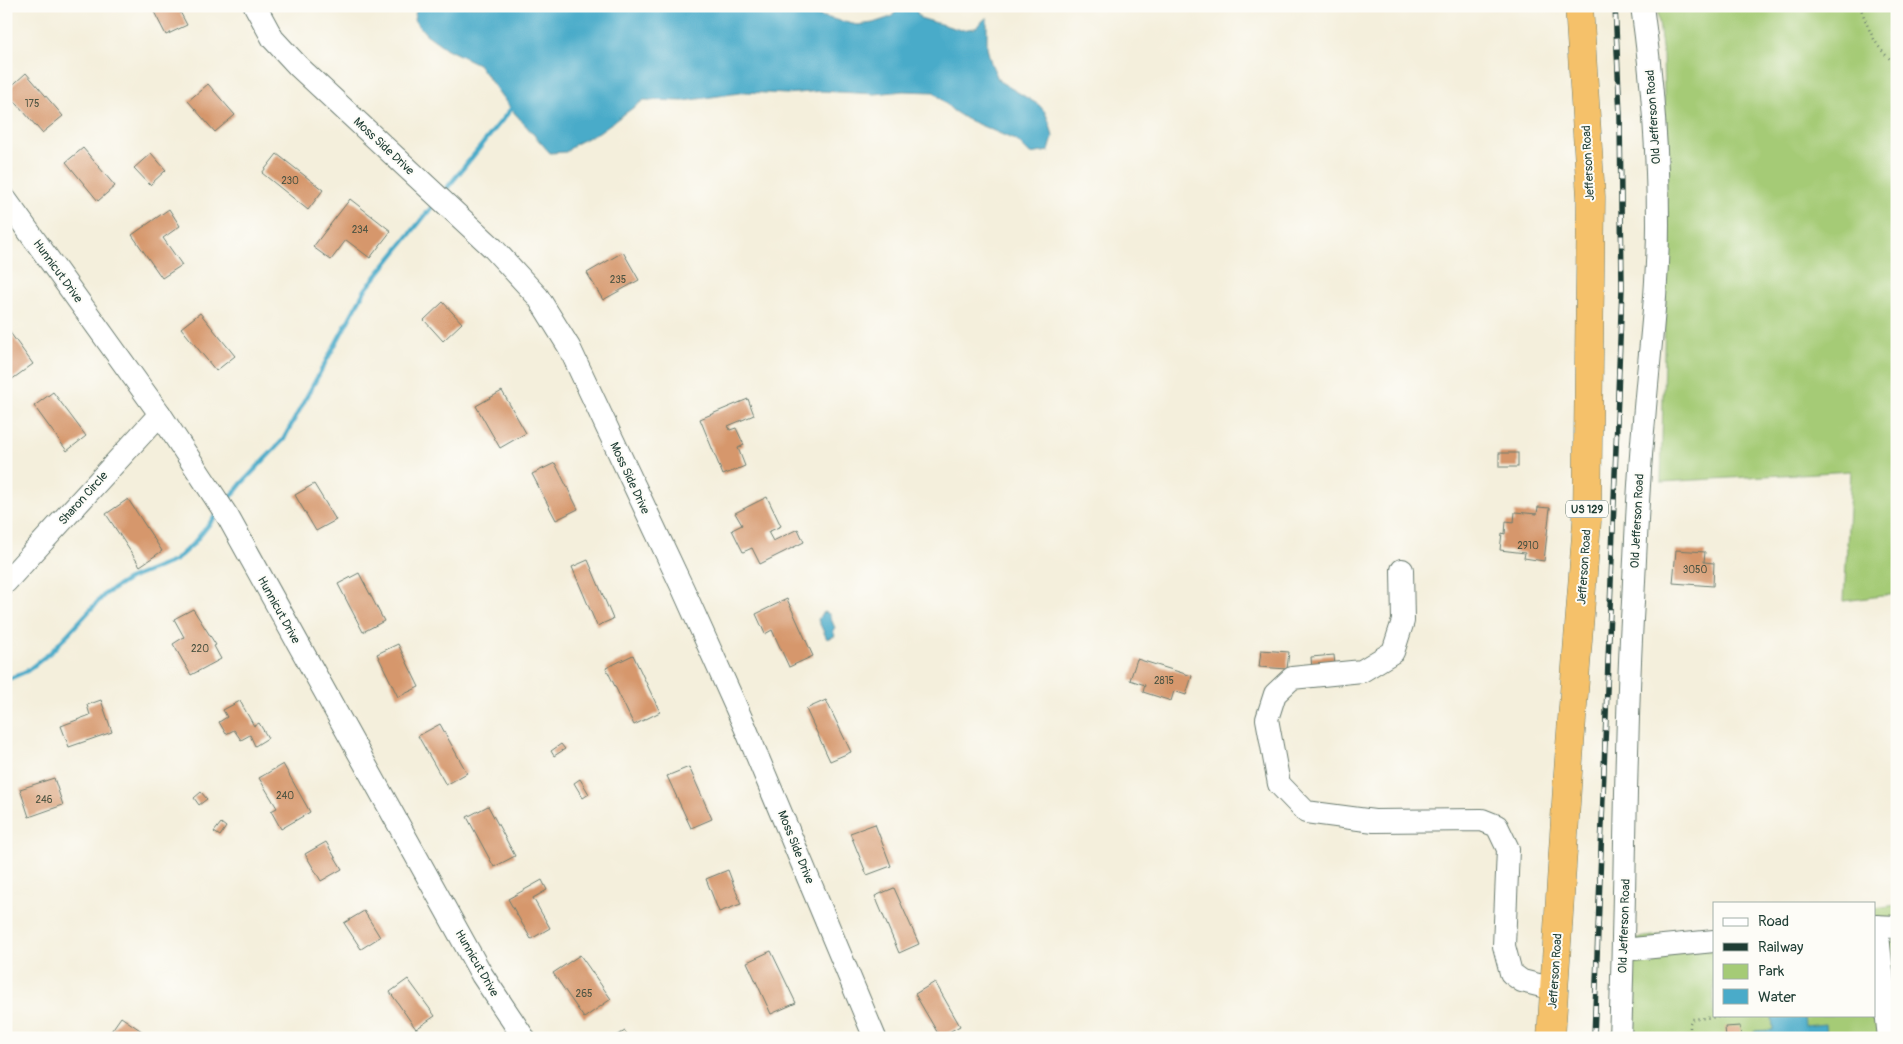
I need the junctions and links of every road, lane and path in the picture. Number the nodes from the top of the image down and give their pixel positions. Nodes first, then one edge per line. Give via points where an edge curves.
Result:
1 (255, 6) edge
2 (1579, 6) edge
3 (1642, 6) edge
4 (1860, 6) edge
5 (1897, 64) edge
6 (6, 200) edge
7 (160, 414) junction
8 (1402, 570) dead end
9 (6, 582) edge
10 (1883, 926) edge
11 (1713, 941) edge
12 (1623, 950) junction
13 (1554, 989) junction
14 (1892, 1009) edge
15 (1732, 1016) edge
16 (524, 1038) edge
17 (875, 1038) edge
18 (1551, 1038) edge
19 (1620, 1038) edge
20 (1690, 1038) edge
21 (1889, 1038) edge

1 - 17 street, Moss Side Drive via 273,39 299,67 493,248 538,297 570,347 774,794
2 - 13 highway, Jefferson Road / US 129 via 1591,198 1587,521
3 - 12 street, Old Jefferson Road via 1656,159 1658,233 1630,653
4 - 5 path via 1872,37 1888,58
6 - 7 street, Hunnicut Drive
7 - 9 street, Sharon Circle
7 - 16 street, Hunnicut Drive via 228,517 482,975
8 - 13 street via 1403,621 1393,652 1362,671 1292,678 1275,694 1267,719 1279,784 1306,812 1374,821 1482,820 1497,826 1508,849 1504,946 1510,973 1522,981
10 - 14 street
11 - 12 street
12 - 19 street, Old Jefferson Road
13 - 18 highway, Jefferson Road / US 129
14 - 21 street
15 - 20 path via 1692,1019

